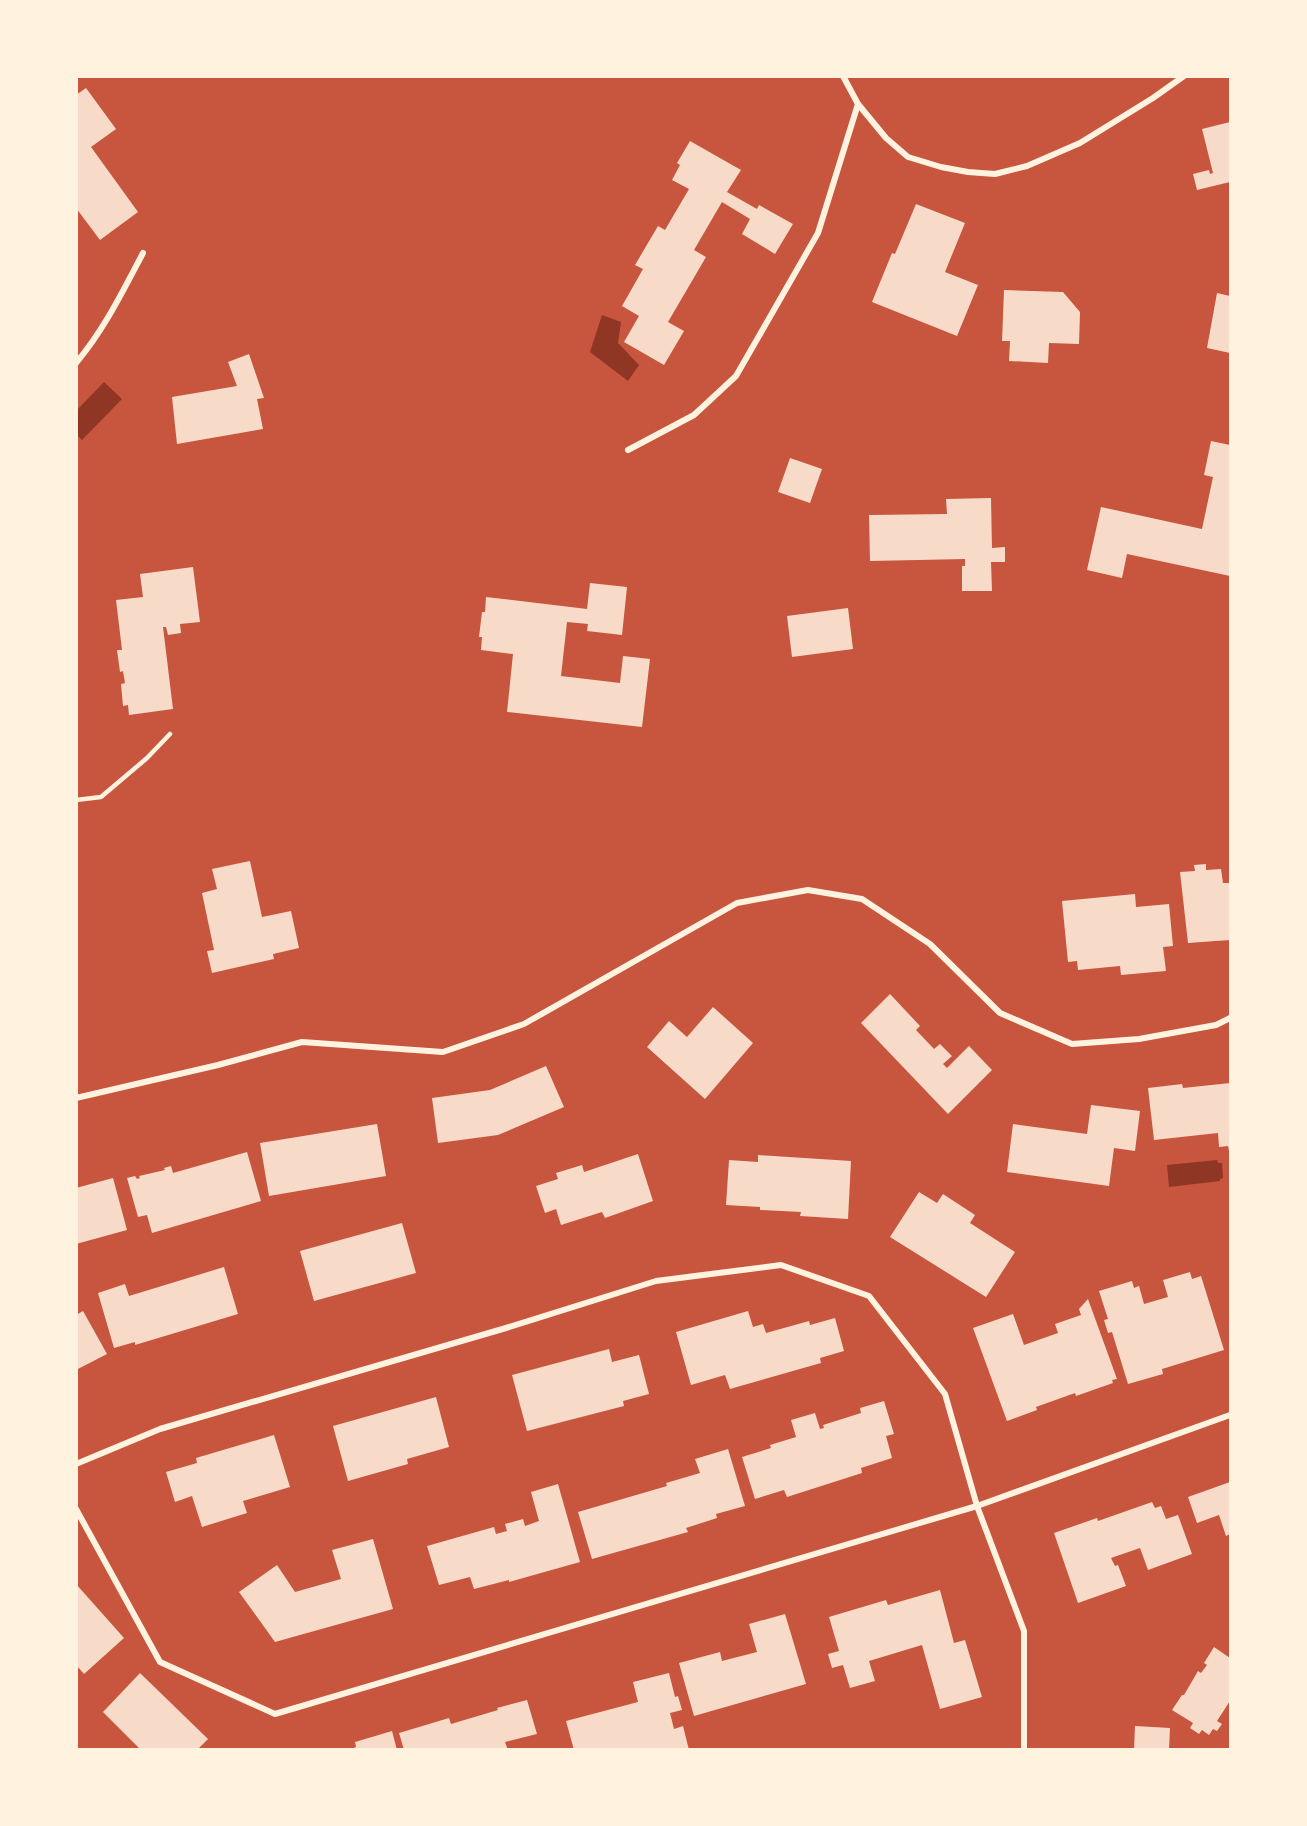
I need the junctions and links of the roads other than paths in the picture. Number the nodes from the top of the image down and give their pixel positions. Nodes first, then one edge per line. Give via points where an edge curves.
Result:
1 (843, 76) edge
2 (1184, 76) edge
3 (858, 104) junction
4 (143, 253) dead end
5 (76, 363) edge
6 (628, 450) dead end
7 (170, 734) dead end
8 (76, 800) edge
9 (1230, 1018) edge
10 (76, 1098) edge
11 (1230, 1415) edge
12 (76, 1464) edge
13 (977, 1506) junction
14 (76, 1509) edge
15 (1024, 1749) edge

1 - 3 street
2 - 3 street via 1080,143 1028,166 995,174 940,167 909,157 886,138
3 - 6 street via 818,233 736,376 694,415
4 - 5 street via 108,318
7 - 8 lane via 101,797
9 - 10 street via 1216,1025 1139,1039 1072,1044 1000,1013 930,944 862,899 808,890 737,903 524,1024 443,1052 302,1042
11 - 13 street
12 - 13 street via 160,1429 656,1281 781,1265 869,1296 945,1394
13 - 14 street via 275,1714 160,1662
13 - 15 street via 1024,1631

